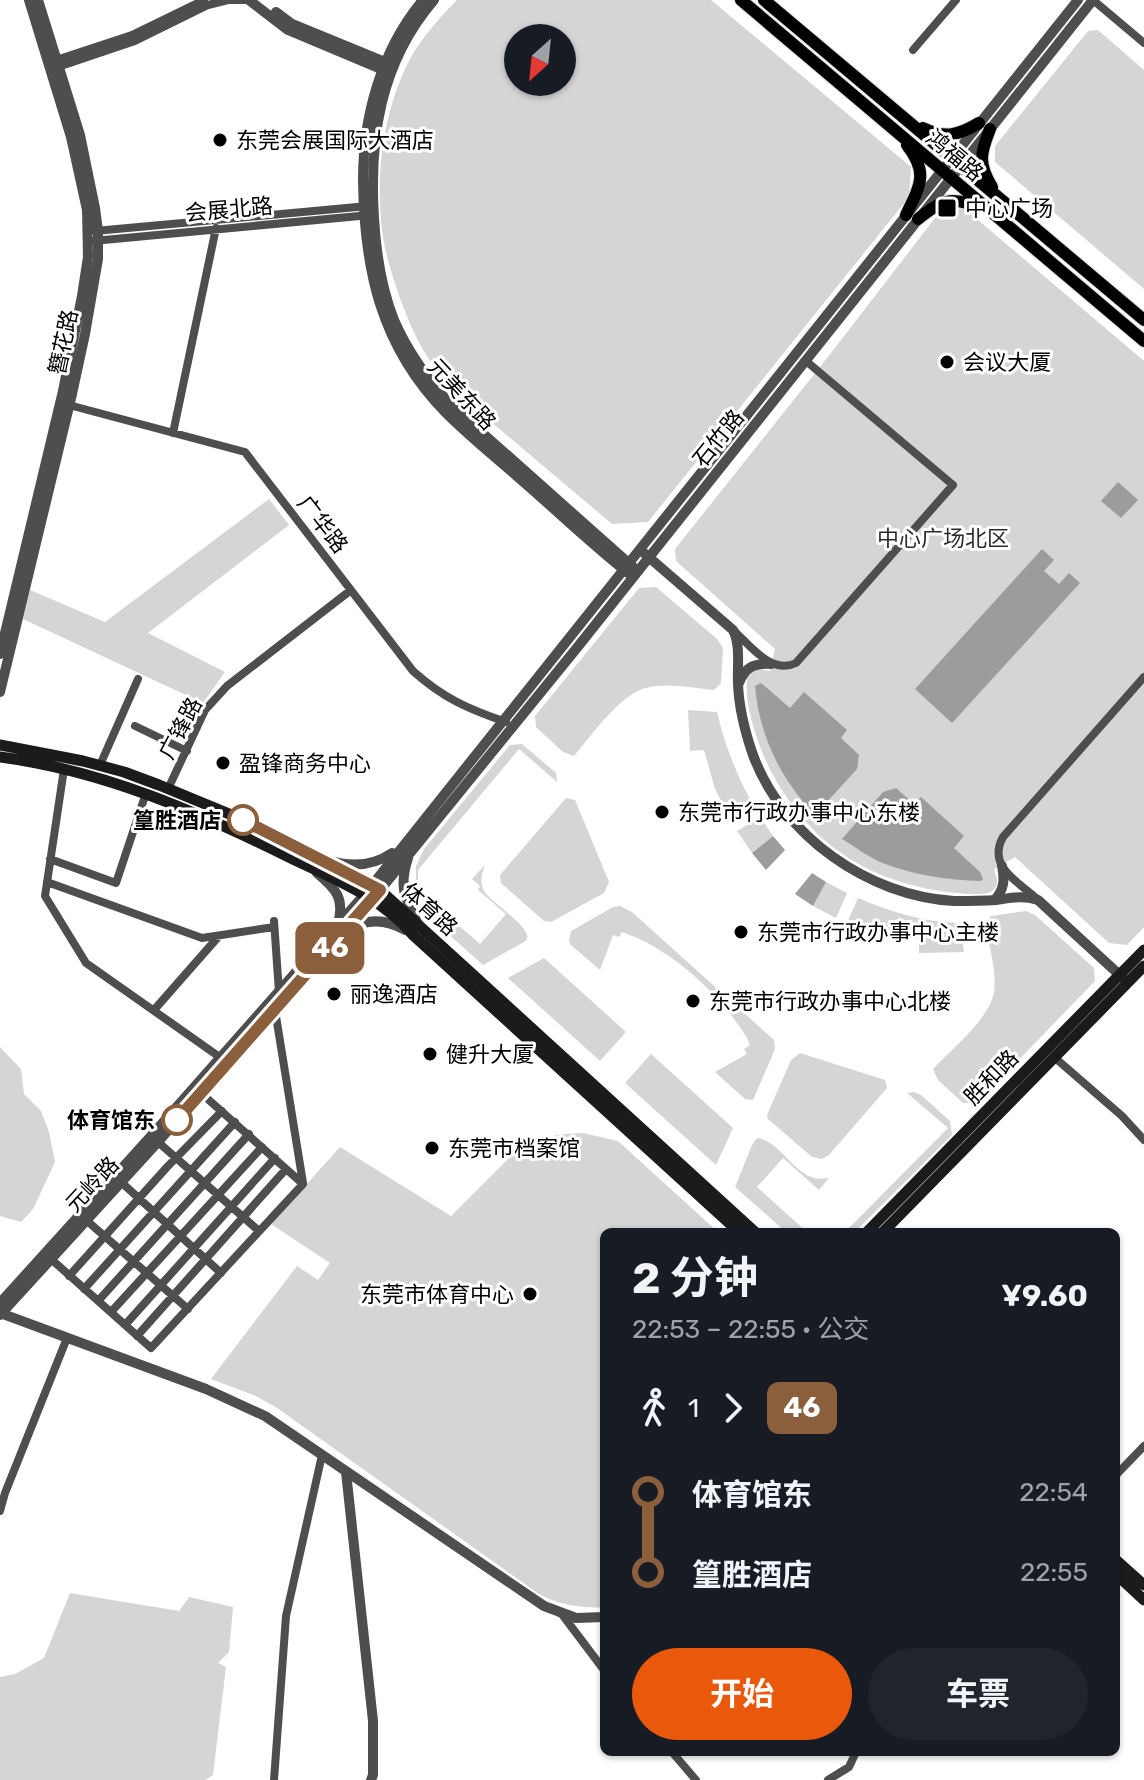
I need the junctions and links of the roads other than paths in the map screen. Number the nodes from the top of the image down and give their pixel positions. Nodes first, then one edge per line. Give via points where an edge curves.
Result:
1 (29, 0) edge
2 (38, 0) edge
3 (204, 0) edge
4 (249, 0) edge
5 (259, 0) edge
6 (423, 0) edge
7 (434, 0) edge
8 (741, 0) edge
9 (764, 0) edge
10 (956, 0) edge
11 (1078, 0) edge
12 (1093, 0) edge
13 (1144, 43) edge
14 (913, 50) dead end
15 (54, 64) junction
16 (388, 68) junction
17 (905, 117) junction
18 (984, 126) junction
19 (895, 130) junction
20 (956, 161) junction
21 (946, 173) junction
22 (998, 197) junction
23 (989, 209) junction
24 (369, 210) junction
25 (912, 217) junction
26 (216, 228) junction
27 (93, 236) junction
28 (1144, 320) edge
29 (1144, 341) edge
30 (806, 361) junction
31 (69, 405) junction
32 (173, 433) junction
33 (644, 553) junction
34 (631, 570) junction
35 (351, 590) junction
36 (4, 622) edge
37 (733, 630) junction
38 (0, 654) edge
39 (771, 664) junction
40 (1144, 677) edge
41 (138, 679) dead end
42 (738, 685) junction
43 (0, 692) edge
44 (503, 720) junction
45 (514, 725) junction
46 (135, 726) dead end
47 (0, 745) edge
48 (187, 751) junction
49 (0, 757) edge
50 (100, 765) junction
51 (64, 769) junction
52 (168, 789) junction
53 (146, 793) junction
54 (405, 850) junction
55 (50, 859) junction
56 (312, 862) junction
57 (1002, 866) junction
58 (47, 882) junction
59 (372, 892) junction
60 (995, 900) junction
61 (1038, 900) junction
62 (340, 930) junction
63 (416, 931) junction
64 (219, 935) junction
65 (1144, 950) edge
66 (1144, 966) edge
67 (1124, 978) junction
68 (279, 992) junction
69 (154, 1010) junction
70 (275, 1010) junction
71 (1054, 1057) junction
72 (221, 1058) junction
73 (201, 1093) junction
74 (222, 1111) junction
75 (235, 1122) junction
76 (249, 1134) junction
77 (1144, 1140) edge
78 (158, 1142) junction
79 (262, 1147) junction
80 (176, 1157) junction
81 (275, 1158) junction
82 (286, 1169) junction
83 (191, 1171) junction
84 (121, 1182) junction
85 (205, 1183) junction
86 (303, 1184) junction
87 (218, 1195) junction
88 (139, 1199) junction
89 (231, 1206) junction
90 (154, 1212) junction
91 (243, 1217) junction
92 (86, 1220) junction
93 (167, 1224) junction
94 (735, 1228) edge
95 (750, 1228) edge
96 (871, 1228) edge
97 (887, 1228) edge
98 (259, 1231) junction
99 (105, 1236) junction
100 (180, 1236) junction
101 (194, 1248) junction
102 (120, 1250) junction
103 (51, 1259) junction
104 (206, 1259) junction
105 (134, 1262) junction
106 (147, 1273) junction
107 (221, 1273) junction
108 (69, 1276) junction
109 (160, 1285) junction
110 (84, 1289) junction
111 (173, 1296) junction
112 (98, 1301) junction
113 (188, 1309) junction
114 (0, 1311) edge
115 (111, 1312) junction
116 (125, 1325) junction
117 (137, 1336) junction
118 (67, 1338) junction
119 (1144, 1446) edge
120 (322, 1455) junction
121 (1120, 1471) edge
122 (346, 1472) junction
123 (0, 1511) edge
124 (1120, 1564) edge
125 (1120, 1578) edge
126 (1144, 1585) edge
127 (1144, 1600) edge
128 (561, 1613) junction
129 (600, 1617) edge
130 (600, 1665) edge
131 (675, 1756) edge
132 (854, 1756) edge
133 (274, 1780) edge
134 (371, 1780) edge
135 (696, 1780) edge
136 (828, 1780) edge

1 - 15 street, 簪花路
2 - 15 street, 簪花路
3 - 15 street
4 - 15 street via 208,5 135,41
4 - 16 street via 288,30
5 - 16 street via 292,24
6 - 16 street, 元美东路
7 - 16 street, 元美东路
8 - 19 main road, 鸿福路
9 - 17 main road, 鸿福路
10 - 14 street
11 - 18 street, 石竹路
12 - 13 street
12 - 18 street, 石竹路
15 - 27 street, 簪花路 via 80,135
16 - 24 street, 元美东路 via 370,111 366,137 363,163
17 - 18 main road via 948,135
17 - 20 main road, 鸿福路
18 - 20 street, 石竹路
18 - 22 main road via 981,161
19 - 21 main road, 鸿福路
19 - 25 main road via 921,171
20 - 21 street, 石竹路
20 - 22 main road, 鸿福路
21 - 23 main road, 鸿福路
21 - 25 street, 石竹路
22 - 28 main road, 鸿福路
23 - 25 main road via 947,201
23 - 29 main road, 鸿福路
24 - 26 street, 会展北路
24 - 27 street, 会展北路
24 - 34 street, 元美东路 via 371,275 378,300 418,381 455,421
25 - 30 street, 石竹路
25 - 33 street, 石竹路
26 - 27 street, 会展北路
26 - 32 street
27 - 31 street, 簪花路 via 98,259
27 - 36 street, 簪花路 via 67,376
30 - 33 street, 石竹路
30 - 39 street via 953,485 801,659 785,667
31 - 32 street, 广华路
31 - 43 street, 簪花路
32 - 35 street, 广华路 via 245,452
33 - 34 street, 石竹路
33 - 37 street
34 - 44 street, 石竹路
34 - 45 street, 石竹路
35 - 44 street, 广华路 via 430,687
35 - 48 street, 广锋路 via 227,686 205,710
36 - 38 street, 簪花路
37 - 39 street
37 - 42 street
39 - 42 street via 748,668
40 - 57 street via 1003,837 998,852
41 - 50 street
42 - 60 street via 744,726 763,777 790,818 814,842 861,875 893,888 949,900
44 - 45 street, 广华路
44 - 54 street, 石竹路
45 - 54 street, 石竹路
46 - 48 street
47 - 50 main road, 体育路
48 - 52 street, 广锋路
49 - 51 main road, 体育路
50 - 52 main road, 体育路
51 - 53 main road, 体育路
51 - 55 street
52 - 56 main road, 体育路 via 239,818
53 - 55 street via 116,883
53 - 56 main road, 体育路
54 - 56 street via 370,864
54 - 59 street, 石竹路
54 - 63 street via 403,892
55 - 58 street
56 - 59 main road, 体育路
56 - 62 street via 338,894
57 - 60 street via 1004,883
57 - 61 street
58 - 64 street via 202,938
58 - 69 street via 45,896 86,963
59 - 62 street, 元岭路
59 - 63 main road, 体育路
60 - 61 street
61 - 67 street
62 - 63 street via 380,921
62 - 68 street, 元岭路
62 - 70 street, 元岭路
63 - 94 main road, 体育路
63 - 95 main road, 体育路
64 - 68 street via 274,924
64 - 69 street
65 - 67 main road, 胜和路
66 - 67 main road, 胜和路
67 - 71 main road, 胜和路
67 - 96 main road, 胜和路
68 - 72 street, 元岭路
69 - 72 street
70 - 73 street, 元岭路
70 - 86 street
71 - 77 street
71 - 97 main road, 胜和路
72 - 114 street, 元岭路
73 - 74 street
73 - 78 street, 元岭路
74 - 75 street
74 - 80 street
75 - 76 street
75 - 83 street
76 - 79 street
76 - 85 street
78 - 80 street
78 - 84 street, 元岭路
79 - 81 street
79 - 87 street
80 - 83 street
80 - 88 street
81 - 82 street
81 - 89 street
82 - 86 street
82 - 91 street
83 - 85 street
83 - 90 street
84 - 88 street
84 - 92 street, 元岭路
85 - 87 street
85 - 93 street
86 - 98 street
87 - 89 street
87 - 100 street
88 - 90 street
88 - 99 street
89 - 91 street
89 - 101 street
90 - 93 street
90 - 102 street
91 - 98 street
91 - 104 street
92 - 99 street
92 - 103 street, 元岭路
93 - 100 street
93 - 105 street
98 - 107 street
99 - 102 street
99 - 108 street
100 - 101 street
100 - 106 street
101 - 104 street
101 - 109 street
102 - 105 street
102 - 110 street
103 - 108 street
103 - 114 street, 元岭路
104 - 107 street
104 - 111 street
105 - 106 street
105 - 112 street
106 - 109 street
106 - 115 street
107 - 113 street
108 - 110 street
109 - 111 street
109 - 116 street
110 - 112 street
111 - 113 street
111 - 117 street
112 - 115 street
113 - 117 street via 151,1348
114 - 118 street
115 - 116 street
116 - 117 street
118 - 120 street via 242,1404
118 - 123 street
119 - 121 street
120 - 122 street
120 - 133 street via 286,1616
122 - 128 street
122 - 134 street via 373,1721
124 - 126 main road
125 - 127 main road
128 - 129 street
128 - 130 street
131 - 135 street
132 - 136 street via 849,1767

